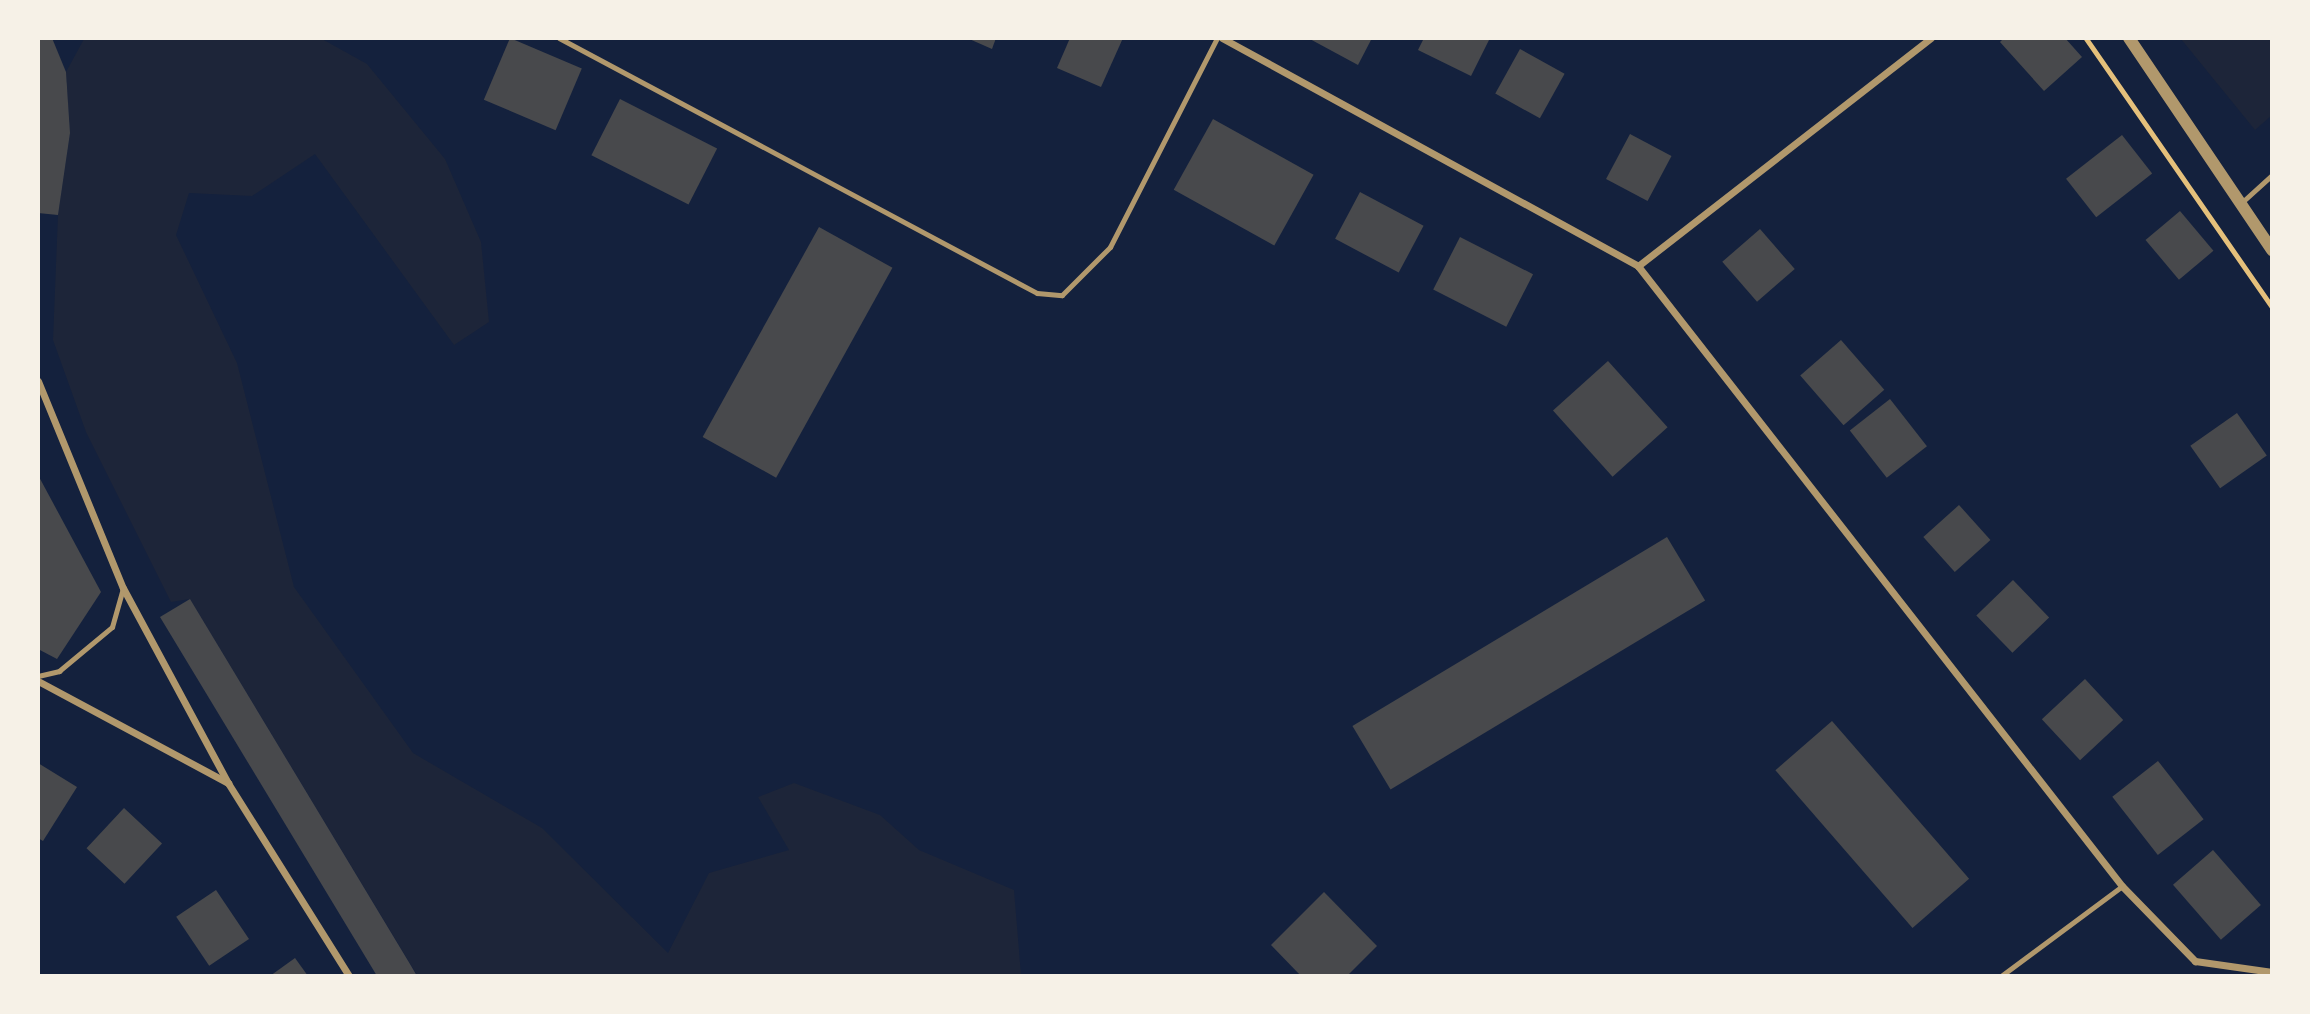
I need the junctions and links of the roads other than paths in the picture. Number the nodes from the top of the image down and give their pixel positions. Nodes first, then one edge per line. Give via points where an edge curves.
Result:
1 (559, 38) edge
2 (1220, 38) edge
3 (1931, 38) edge
4 (2129, 38) edge
5 (2272, 175) edge
6 (2238, 206) junction
7 (2272, 250) edge
8 (1638, 267) junction
9 (38, 381) edge
10 (123, 588) junction
11 (38, 678) edge
12 (228, 783) junction
13 (2122, 886) junction
14 (2272, 972) edge
15 (349, 975) edge
16 (2001, 975) edge

1 - 2 lane via 1037,293 1062,295 1110,247
2 - 8 street
3 - 8 street
4 - 6 street
5 - 6 lane
6 - 7 street
8 - 13 street
9 - 10 street
10 - 11 lane via 112,627 59,671
10 - 12 street
11 - 12 street
12 - 15 street
13 - 14 street via 2195,961
13 - 16 lane

